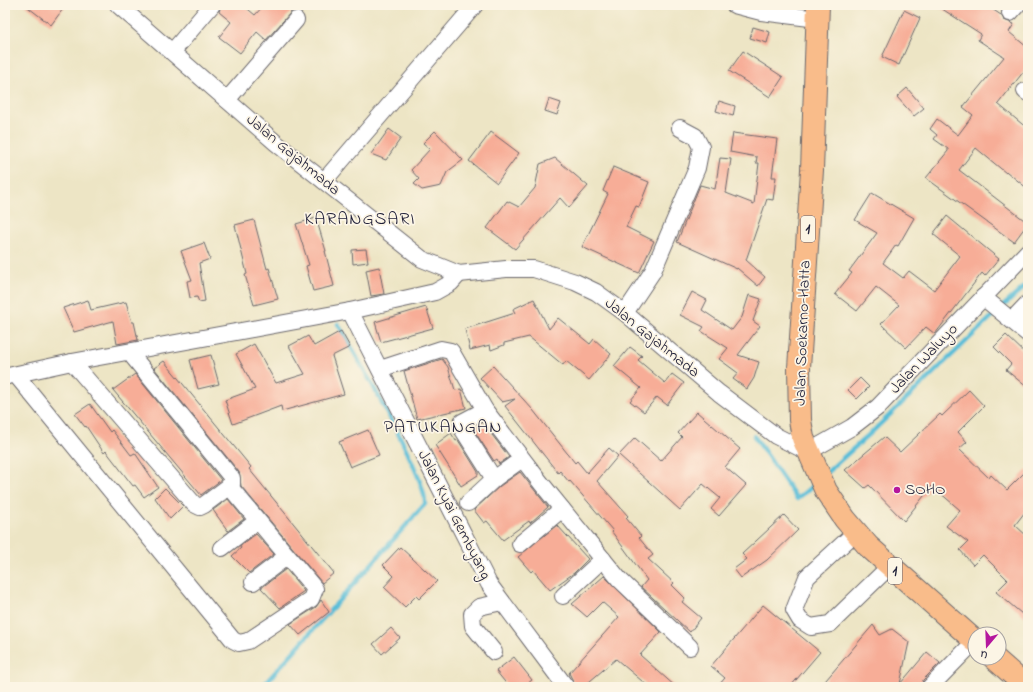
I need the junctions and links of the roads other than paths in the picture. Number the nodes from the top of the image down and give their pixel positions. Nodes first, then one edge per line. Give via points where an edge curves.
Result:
1 (118, 5) edge
2 (212, 5) edge
3 (475, 5) edge
4 (734, 5) edge
5 (818, 12) edge
6 (296, 20) dead end
7 (173, 51) junction
8 (227, 100) junction
9 (680, 128) dead end
10 (324, 181) junction
11 (1028, 251) edge
12 (459, 274) junction
13 (987, 300) junction
14 (1028, 303) edge
15 (350, 311) junction
16 (625, 313) junction
17 (1009, 318) junction
18 (1028, 334) edge
19 (129, 352) junction
20 (72, 362) junction
21 (380, 369) junction
22 (10, 376) edge
23 (485, 410) junction
24 (811, 458) junction
25 (522, 459) junction
26 (494, 479) junction
27 (229, 486) junction
28 (468, 503) dead end
29 (562, 509) junction
30 (257, 521) junction
31 (856, 532) junction
32 (520, 544) dead end
33 (222, 548) dead end
34 (286, 556) junction
35 (602, 559) junction
36 (890, 566) junction
37 (253, 582) dead end
38 (563, 596) dead end
39 (502, 602) junction
40 (967, 634) edge
41 (690, 648) dead end
42 (967, 649) edge
43 (494, 652) dead end
44 (1003, 666) edge
45 (566, 687) edge
46 (930, 687) edge
47 (1027, 687) edge

1 - 7 street, Jalan Gajahmada
2 - 7 street
3 - 10 street
4 - 5 street via 761,12
5 - 24 highway, Jalan Soekarno-Hatta / 1 via 812,170 799,368 800,420
6 - 8 street
7 - 8 street, Jalan Gajahmada
8 - 10 street, Jalan Gajahmada
9 - 16 street via 695,136 701,147 697,168 653,272
10 - 12 street, Jalan Gajahmada via 422,259
11 - 13 street, Jalan Waluyo
12 - 15 street via 451,283 435,292
12 - 16 street, Jalan Gajahmada via 534,269 575,282 596,292
13 - 17 street
13 - 24 street, Jalan Waluyo via 878,407
14 - 17 street
15 - 19 street
15 - 21 street, Jalan Kyai Gembyang
16 - 24 street, Jalan Gajahmada via 749,416
17 - 18 street
19 - 20 street
19 - 27 street via 232,478 232,484
20 - 22 street
20 - 27 street via 197,506 204,505
21 - 23 street via 447,349 455,356
21 - 39 street, Jalan Kyai Gembyang via 489,584
22 - 34 street via 239,643 248,641 313,596 315,589
23 - 25 street
23 - 26 street via 462,422 461,427
24 - 31 highway, Jalan Soekarno-Hatta / 1 via 826,491
25 - 26 street
25 - 29 street
26 - 28 street
27 - 30 street
29 - 32 street
29 - 35 street
30 - 33 street
30 - 34 street
31 - 36 highway, Jalan Soekarno-Hatta / 1
31 - 36 street via 807,577 794,610 800,620 812,627 830,624
34 - 37 street
35 - 38 street
35 - 41 street
36 - 40 highway, Jalan Soekarno-Hatta / 1
39 - 43 street via 479,607 472,614 473,626
39 - 45 street, Jalan Kyai Gembyang
42 - 46 street
44 - 47 highway

